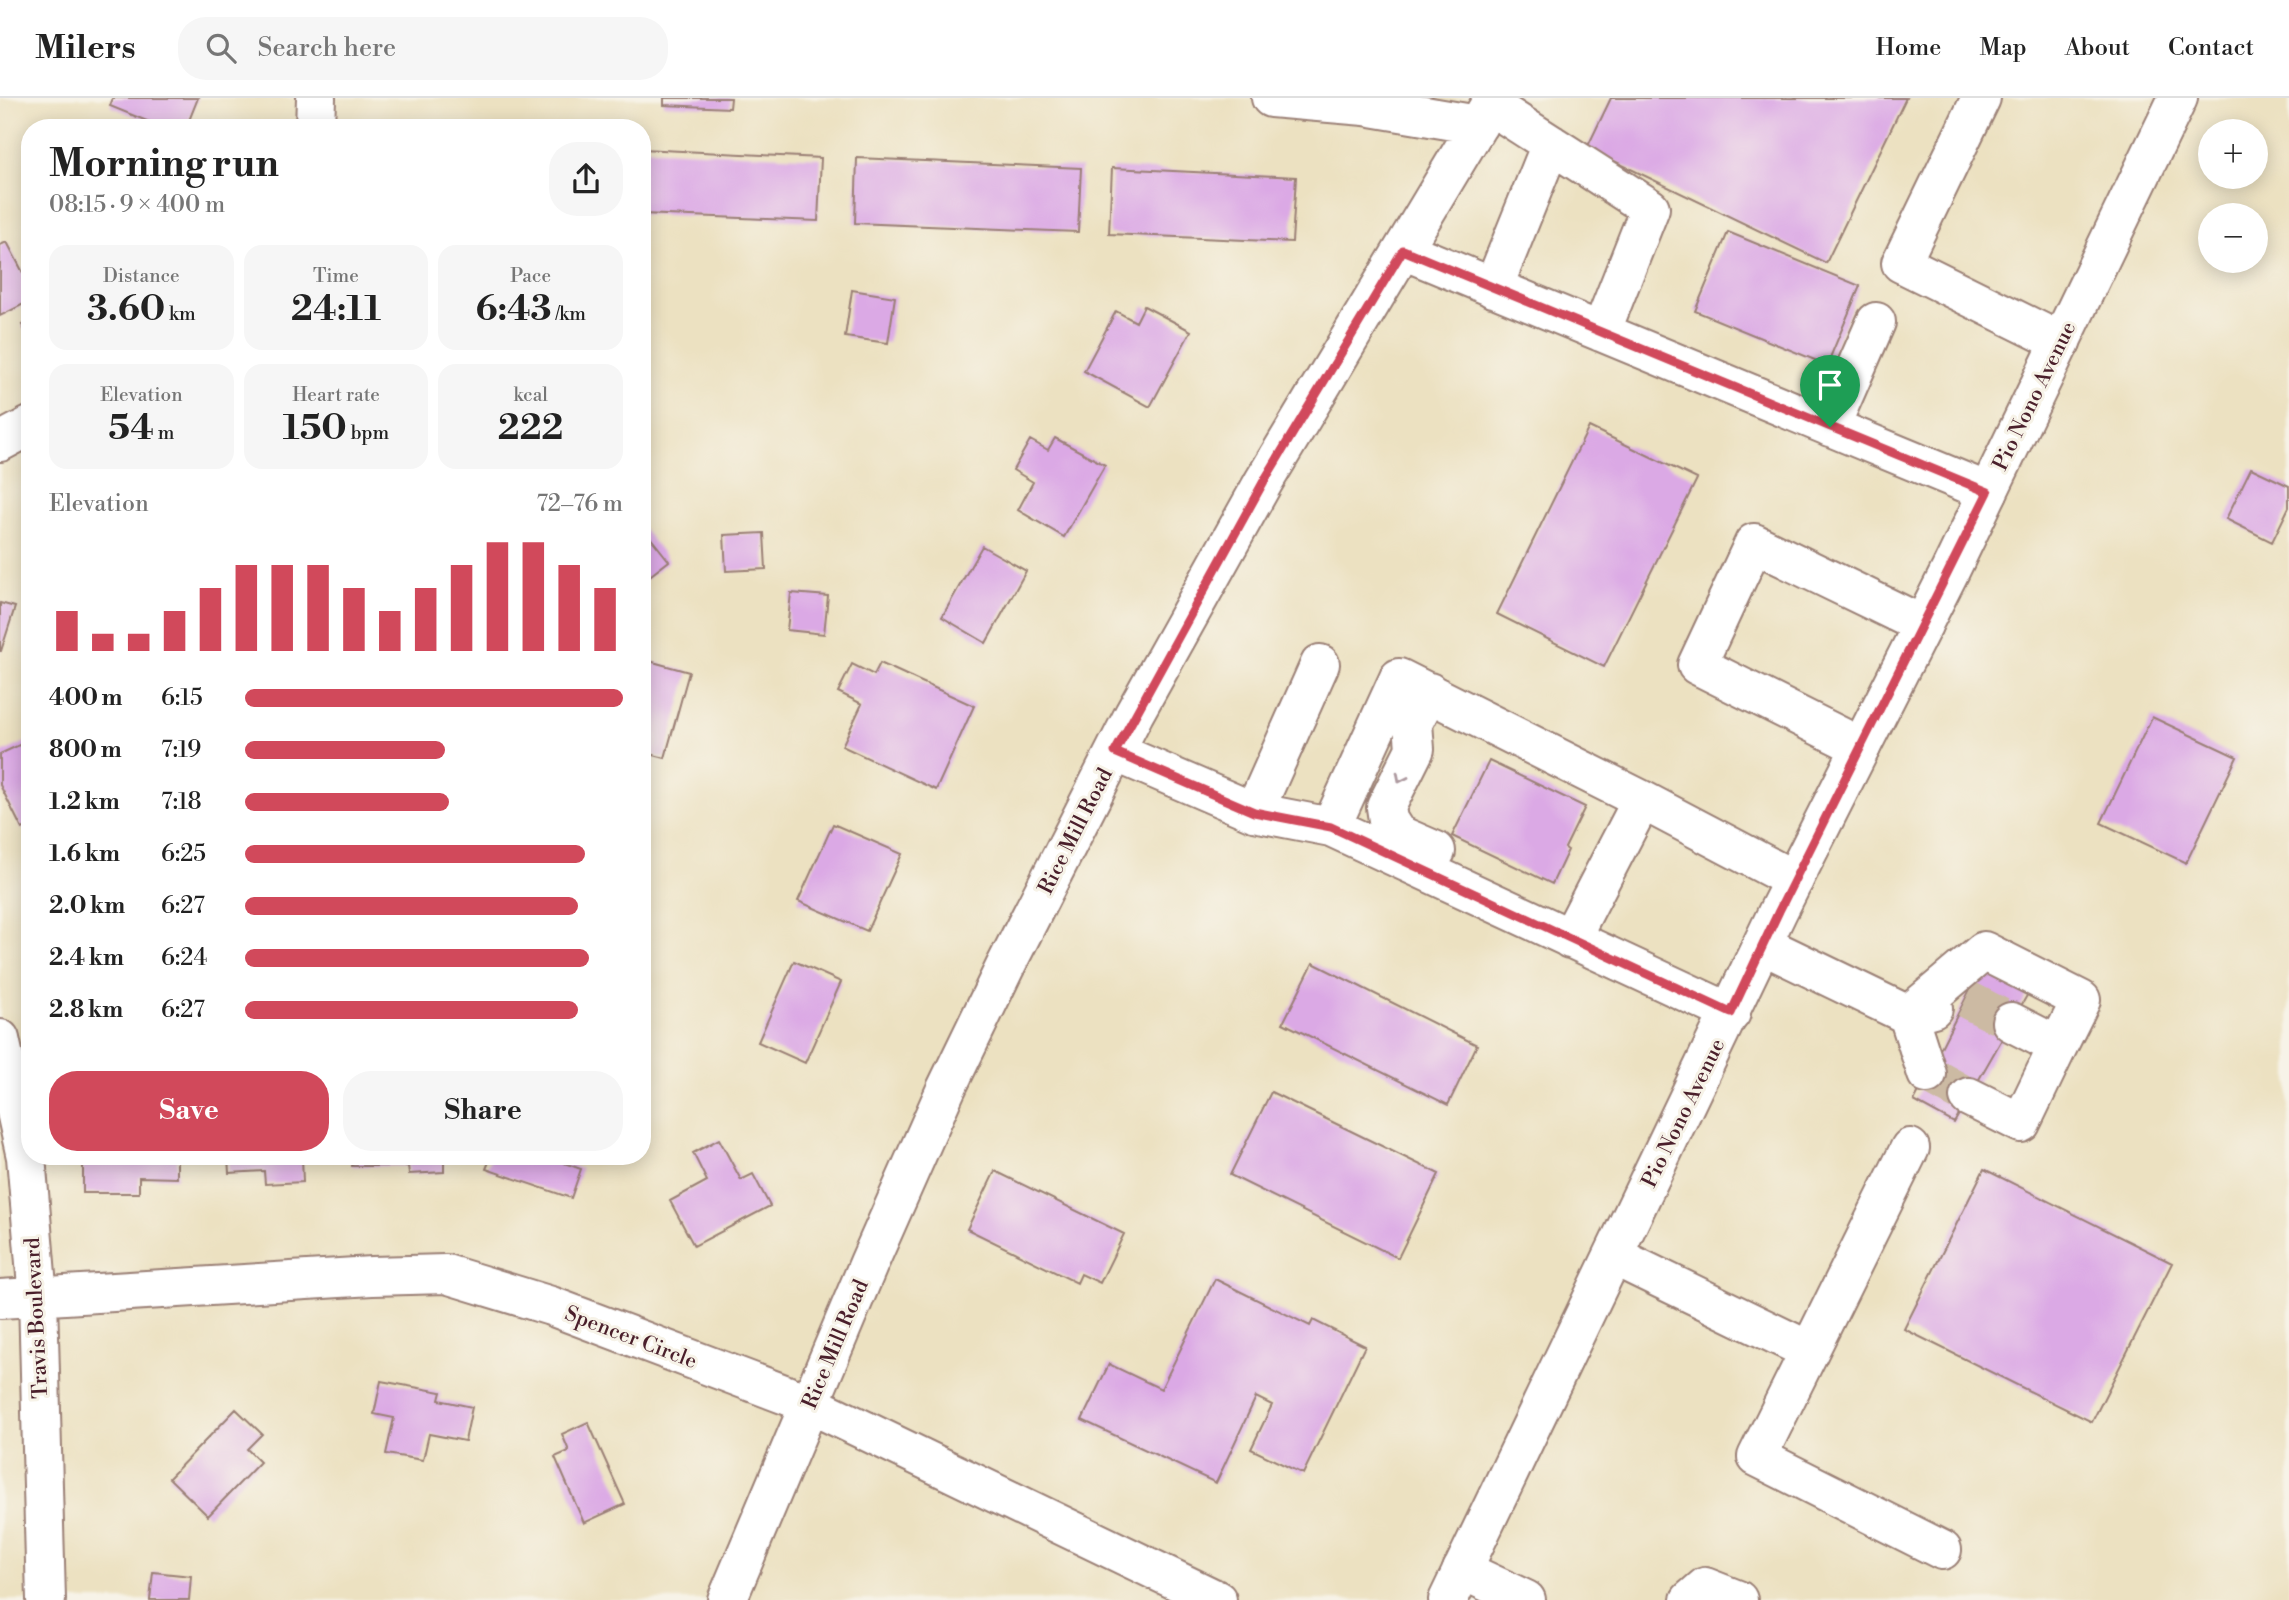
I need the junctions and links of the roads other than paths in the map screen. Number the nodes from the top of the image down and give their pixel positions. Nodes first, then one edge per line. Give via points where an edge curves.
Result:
1 (316, 98) edge
2 (1271, 98) edge
3 (1981, 98) edge
4 (2178, 98) edge
5 (1487, 109) edge
6 (315, 119) edge
7 (1550, 144) junction
8 (1403, 250) junction
9 (1493, 288) junction
10 (1876, 322) dead end
11 (1601, 332) junction
12 (2061, 342) junction
13 (1830, 427) junction
14 (21, 431) edge
15 (0, 442) edge
16 (1988, 492) junction
17 (1923, 625) junction
18 (1320, 664) dead end
19 (1421, 708) junction
20 (1861, 747) junction
21 (1115, 752) junction
22 (1642, 800) junction
23 (1254, 812) junction
24 (1331, 827) junction
25 (1794, 880) junction
26 (1576, 928) junction
27 (1763, 945) junction
28 (1966, 999) tunnel mouth
29 (1731, 1013) junction
30 (1908, 1015) junction
31 (2011, 1023) tunnel mouth
32 (0, 1039) edge
33 (2058, 1046) junction
34 (1927, 1074) tunnel mouth
35 (1969, 1097) tunnel mouth
36 (21, 1134) edge
37 (1910, 1148) dead end
38 (27, 1165) edge
39 (1614, 1256) junction
40 (38, 1298) junction
41 (0, 1299) edge
42 (1808, 1350) junction
43 (810, 1404) junction
44 (1942, 1550) dead end
45 (1455, 1585) edge
46 (46, 1600) edge
47 (727, 1600) edge
48 (1217, 1600) edge
49 (1526, 1600) edge

1 - 6 street
2 - 5 street
3 - 12 street via 1901,263
4 - 12 street, Pio Nono Avenue
5 - 7 street
5 - 8 street, Rice Mill Road
7 - 9 street
7 - 11 street via 1650,208
8 - 9 street
8 - 21 street, Rice Mill Road via 1264,481
9 - 11 street
10 - 13 street
11 - 13 street
12 - 16 street, Pio Nono Avenue
13 - 16 street
14 - 15 street
16 - 17 street, Pio Nono Avenue
17 - 20 street, Pio Nono Avenue
17 - 20 street via 1755,543 1697,665
18 - 23 street
19 - 22 street
19 - 24 street via 1399,678
19 -> 26 street via 1415,749 1386,807 1397,834
20 - 25 street, Pio Nono Avenue
21 - 23 street
21 - 43 street, Rice Mill Road via 946,1089
22 - 25 street
22 - 26 street
23 - 24 street
24 - 26 street
25 - 27 street, Pio Nono Avenue
26 - 29 street
27 - 29 street, Pio Nono Avenue
27 - 30 street
28 - 30 street
29 - 39 street, Pio Nono Avenue
30 - 33 street via 1984,951 2081,1000
30 - 34 street
31 - 33 street
32 - 36 street, Travis Boulevard
33 - 35 street via 2021,1123
37 - 42 street
38 - 40 street, Travis Boulevard
39 - 42 street
39 - 45 street, Pio Nono Avenue
40 - 41 street, Spencer Circle
40 - 43 street, Spencer Circle via 446,1274 551,1306
40 - 46 street, Travis Boulevard
42 - 44 street via 1757,1457
43 - 47 street, Rice Mill Road
43 - 48 street, Spencer Circle
45 - 49 street

